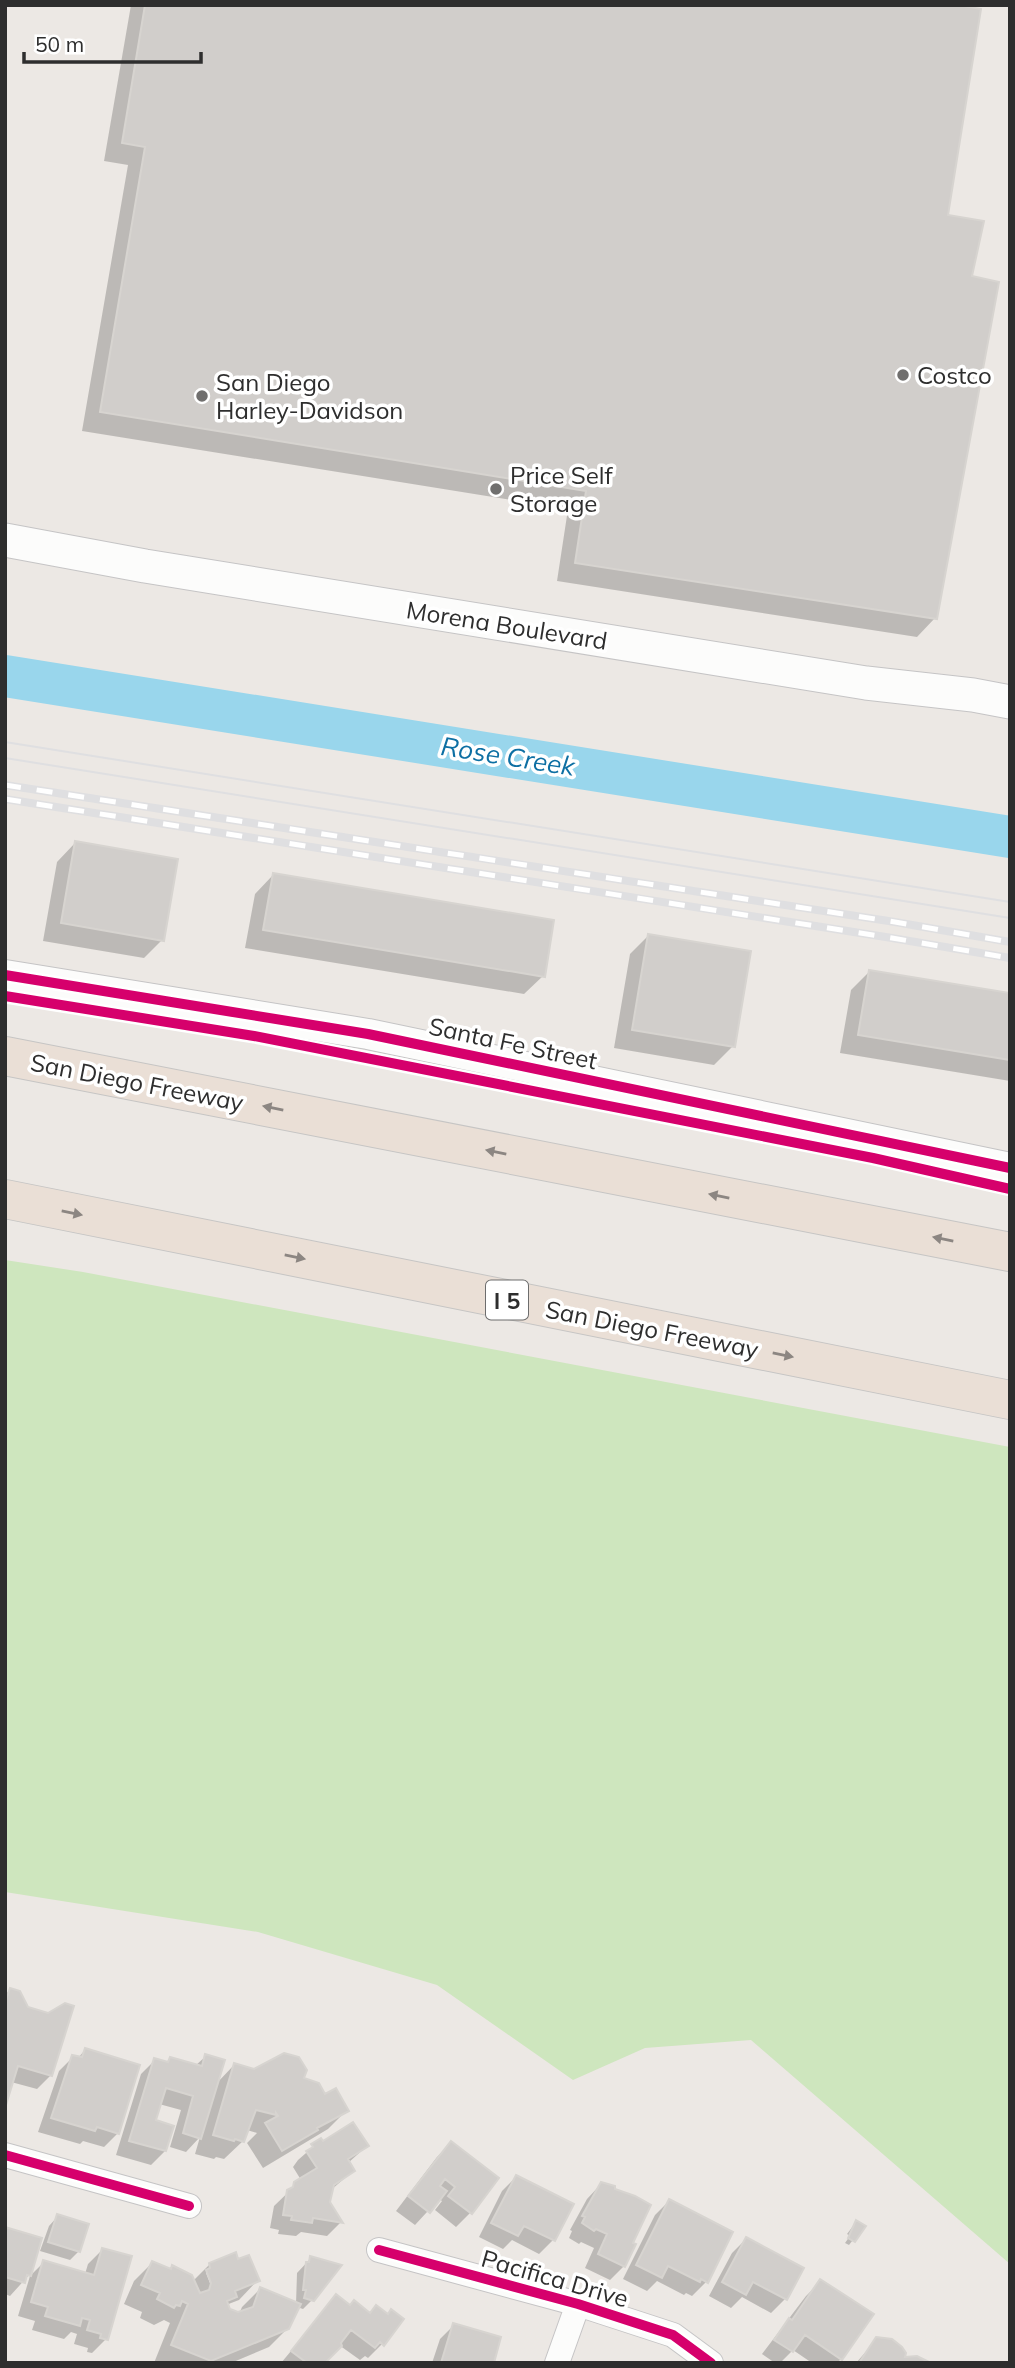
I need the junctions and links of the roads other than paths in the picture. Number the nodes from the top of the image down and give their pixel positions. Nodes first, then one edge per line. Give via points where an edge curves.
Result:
1 (5, 540) edge
2 (1010, 702) edge
3 (5, 975) edge
4 (5, 1056) edge
5 (1010, 1168) edge
6 (5, 1199) edge
7 (1010, 1252) edge
8 (1010, 1400) edge
9 (5, 2155) edge
10 (189, 2206) dead end
11 (379, 2250) dead end
12 (578, 2304) junction
13 (557, 2363) edge
14 (711, 2363) edge

1 - 2 main road, Morena Boulevard via 814,674
3 - 5 street, Santa Fe Street via 368,1034
7 -> 4 highway, San Diego Freeway
6 -> 8 highway, San Diego Freeway / I 5
9 - 10 street
11 - 12 street, Pacifica Drive
12 - 13 street
12 - 14 street, Pacifica Drive via 673,2335

